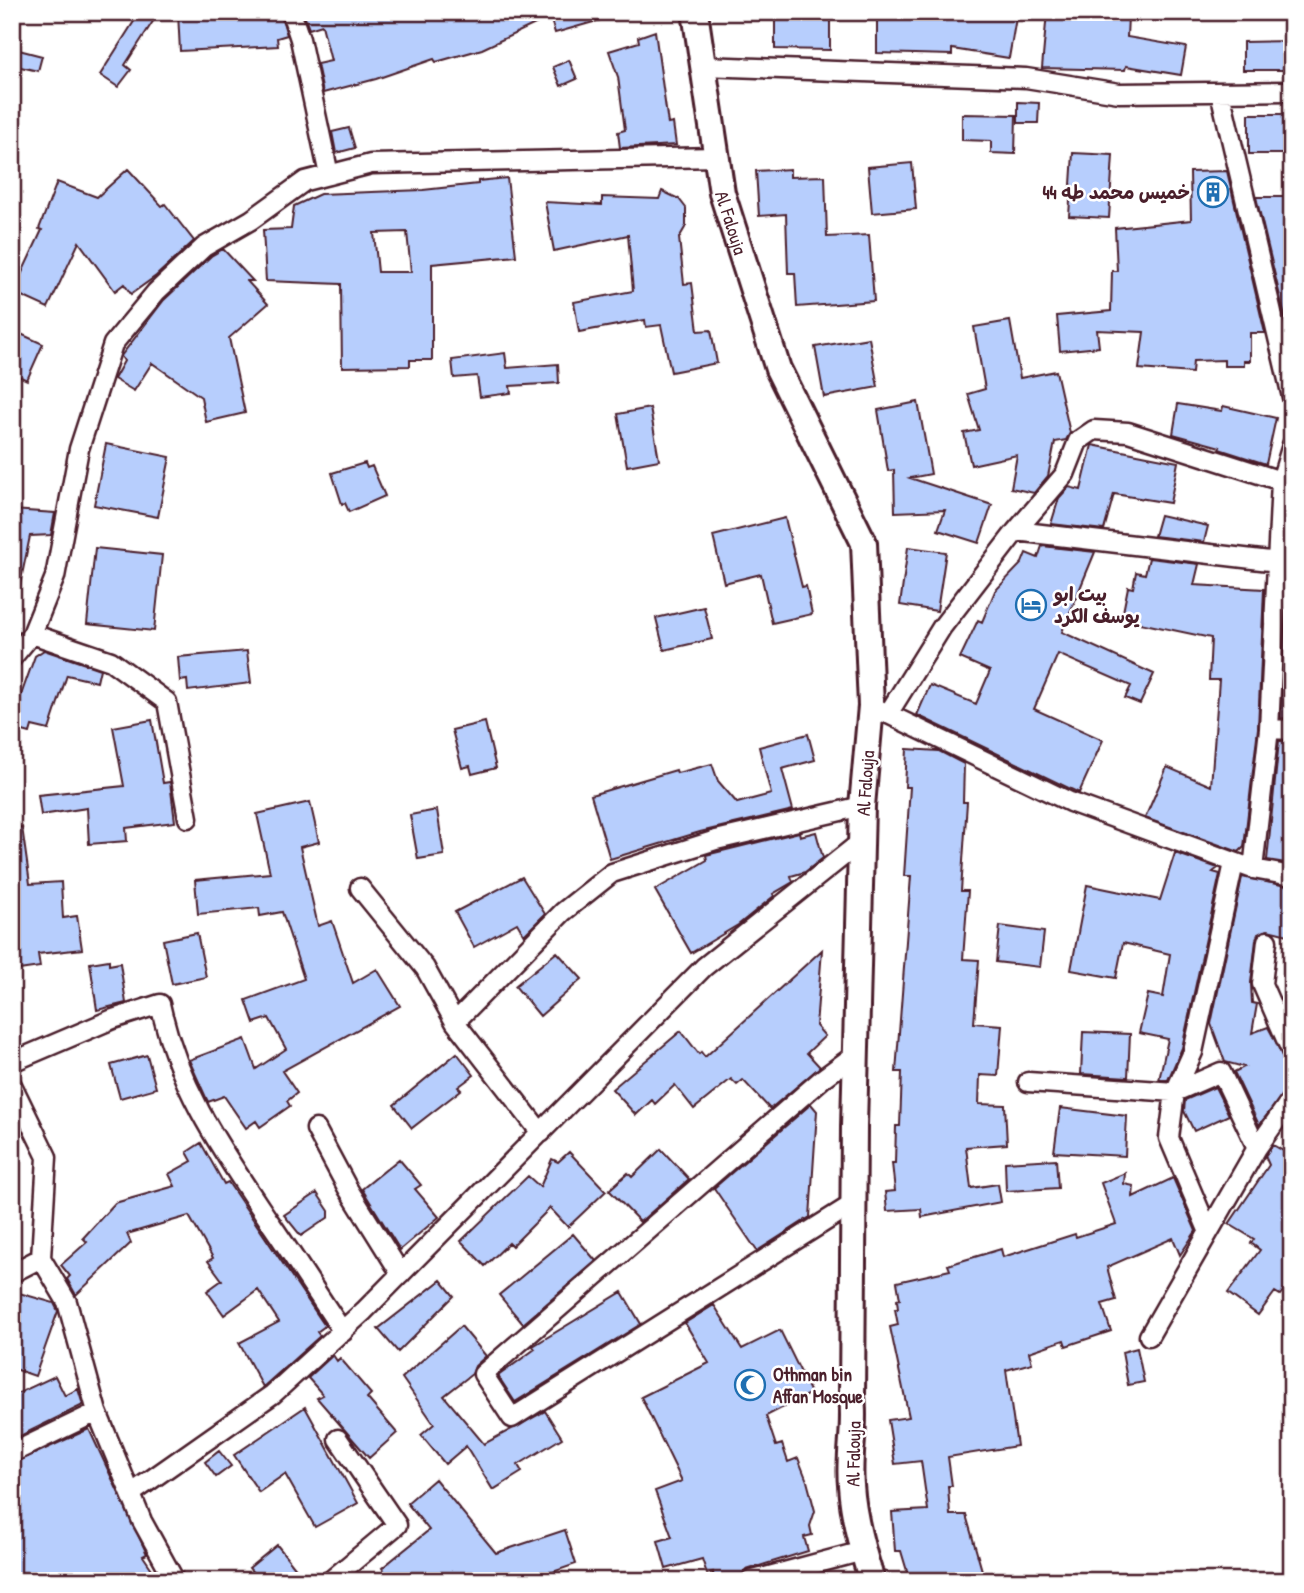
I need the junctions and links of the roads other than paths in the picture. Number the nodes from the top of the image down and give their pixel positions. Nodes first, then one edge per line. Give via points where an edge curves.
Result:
1 (291, 12) edge
2 (695, 12) edge
3 (703, 66) junction
4 (1292, 91) edge
5 (1220, 92) junction
6 (717, 157) junction
7 (329, 175) junction
8 (1284, 334) edge
9 (1292, 397) edge
10 (1292, 445) edge
11 (1281, 481) junction
12 (1016, 531) junction
13 (1278, 562) junction
14 (32, 634) junction
15 (12, 658) edge
16 (880, 710) junction
17 (1269, 729) junction
18 (1292, 730) edge
19 (862, 806) junction
20 (188, 818) dead end
21 (862, 841) junction
22 (1234, 863) junction
23 (1253, 869) junction
24 (1292, 876) edge
25 (360, 888) dead end
26 (1267, 941) dead end
27 (455, 1022) junction
28 (1292, 1053) edge
29 (856, 1054) junction
30 (12, 1062) edge
31 (1028, 1082) dead end
32 (12, 1085) edge
33 (1175, 1092) junction
34 (1292, 1098) edge
35 (316, 1129) dead end
36 (541, 1133) junction
37 (1257, 1148) junction
38 (856, 1202) junction
39 (1208, 1230) junction
40 (41, 1258) junction
41 (12, 1273) edge
42 (401, 1274) junction
43 (343, 1332) junction
44 (1149, 1336) dead end
45 (97, 1412) junction
46 (338, 1439) dead end
47 (12, 1453) edge
48 (132, 1493) junction
49 (863, 1551) junction
50 (175, 1581) edge
51 (330, 1581) edge
52 (750, 1581) edge
53 (872, 1581) edge

1 - 7 street
2 - 3 main road, Al Falouja
3 - 5 street via 1026,78 1119,93
3 - 6 main road, Al Falouja
4 - 5 street
5 - 8 street
6 - 7 street via 371,164
6 - 16 main road, Al Falouja via 722,192 778,369 864,543
7 - 14 street via 305,181 204,247 156,292 113,344 79,449 55,577
8 - 9 street
10 - 11 street
11 - 12 street via 1128,432 1094,430 1078,441 1065,474
11 - 13 street
12 - 13 street
12 - 16 street
13 - 17 street
14 - 15 street
14 - 20 street via 111,661 167,702
16 - 19 main road, Al Falouja
16 - 22 street via 1070,802
17 - 18 street
17 - 23 street
19 - 21 main road, Al Falouja
19 - 27 street via 716,840 612,873 564,912
21 - 29 main road, Al Falouja
21 - 36 street via 705,967
22 - 23 street
22 - 33 street via 1193,1052
23 - 24 street
25 - 27 street via 425,968
26 - 28 street via 1262,984
27 - 36 street
29 - 38 main road, Al Falouja
29 - 38 street via 483,1374 512,1418
30 - 43 street via 160,1004 184,1084 225,1156
31 - 33 street
32 - 40 street via 47,1157
33 - 37 street via 1221,1072
33 - 39 street via 1169,1138
34 - 37 street
35 - 42 street
36 - 42 street
37 - 39 street
38 - 49 main road, Al Falouja via 855,1422 850,1483
39 - 44 street
40 - 41 street
40 - 45 street via 68,1302
42 - 43 street
43 - 48 street via 274,1394
45 - 47 street
45 - 48 street
46 - 51 street via 397,1525
48 - 50 street
49 - 52 street
49 - 53 main road, Al Falouja

